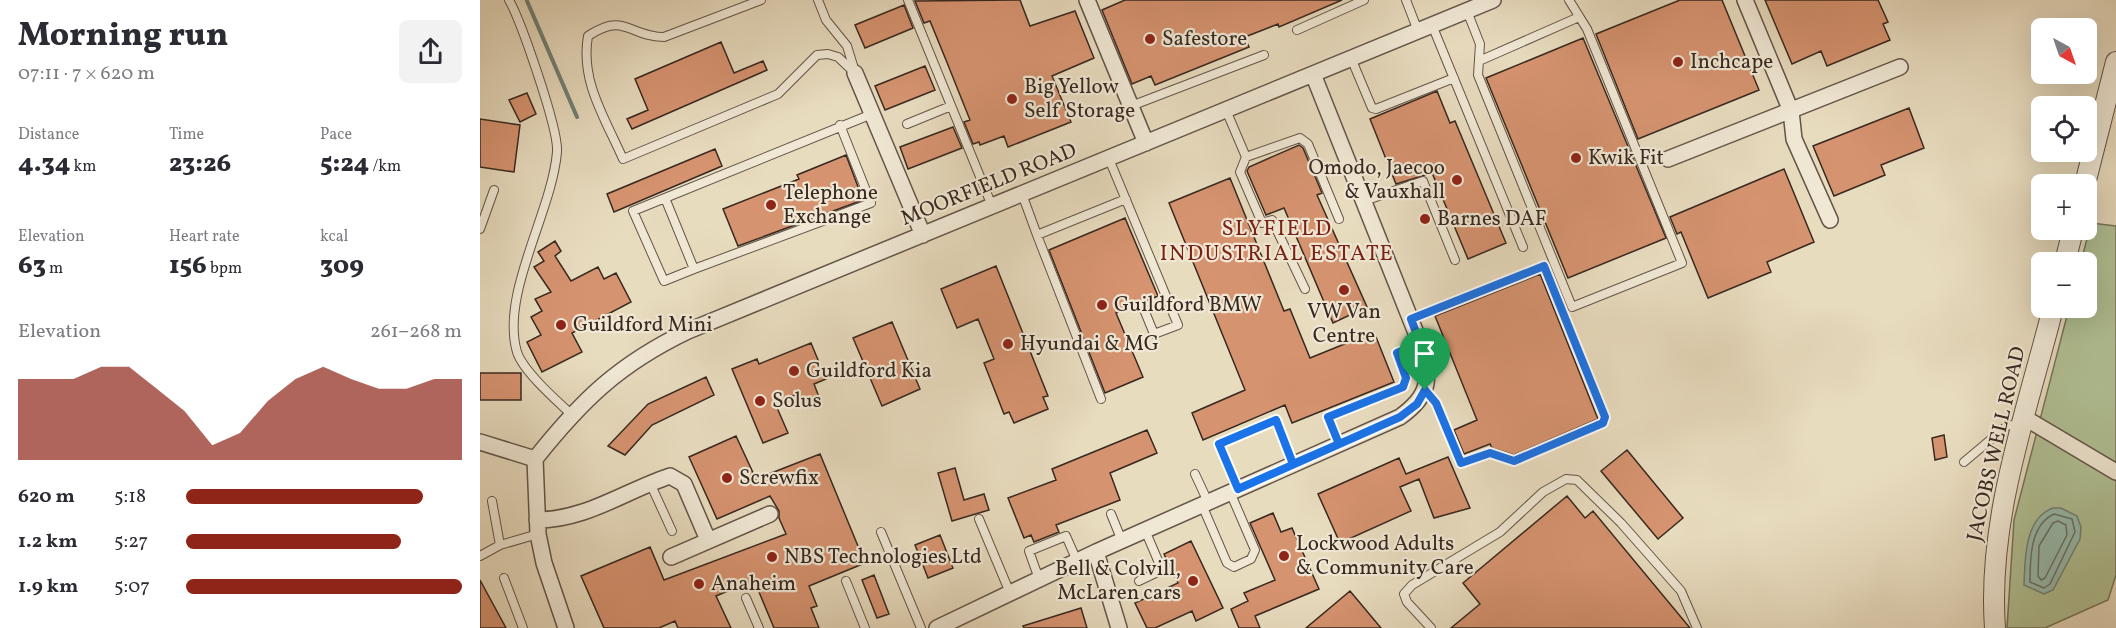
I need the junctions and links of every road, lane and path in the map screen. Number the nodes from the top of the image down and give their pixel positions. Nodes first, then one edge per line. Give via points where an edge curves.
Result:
1 (509, 0) edge
2 (761, 0) edge
3 (818, 0) edge
4 (908, 0) edge
5 (1087, 0) edge
6 (1364, 0) edge
7 (1406, 0) edge
8 (1493, 0) edge
9 (1569, 0) edge
10 (1746, 0) edge
11 (1467, 11) junction
12 (1579, 17) junction
13 (1425, 28) junction
14 (1297, 30) dead end
15 (1264, 55) dead end
16 (1351, 58) junction
17 (1479, 61) junction
18 (2116, 62) edge
19 (1900, 67) dead end
20 (855, 73) junction
21 (1313, 74) junction
22 (1454, 78) junction
23 (951, 106) junction
24 (1131, 106) junction
25 (1226, 110) junction
26 (1791, 111) junction
27 (872, 114) junction
28 (907, 124) dead end
29 (840, 125) junction
30 (1146, 143) junction
31 (1246, 157) junction
32 (1109, 159) junction
33 (1668, 159) dead end
34 (2088, 174) edge
35 (494, 190) dead end
36 (1022, 194) junction
37 (665, 198) junction
38 (1126, 200) junction
39 (1364, 201) junction
40 (993, 206) junction
41 (1339, 219) dead end
42 (1830, 220) dead end
43 (480, 229) edge
44 (923, 235) junction
45 (1037, 235) junction
46 (1523, 247) dead end
47 (1455, 260) dead end
48 (694, 269) junction
49 (1305, 289) dead end
50 (1143, 307) dead end
51 (2050, 318) edge
52 (1411, 319) junction
53 (1420, 343) junction
54 (1425, 390) junction
55 (1101, 399) dead end
56 (571, 414) junction
57 (2024, 422) junction
58 (480, 442) edge
59 (1339, 444) junction
60 (535, 459) junction
61 (1964, 462) dead end
62 (1293, 464) junction
63 (2116, 472) edge
64 (1196, 474) dead end
65 (650, 483) junction
66 (1234, 491) junction
67 (492, 501) dead end
68 (1205, 504) junction
69 (770, 514) dead end
70 (1111, 514) dead end
71 (979, 519) dead end
72 (538, 527) junction
73 (1145, 530) junction
74 (672, 531) dead end
75 (881, 532) dead end
76 (708, 540) junction
77 (1122, 541) junction
78 (500, 545) junction
79 (1096, 552) junction
80 (480, 556) edge
81 (671, 557) dead end
82 (1077, 561) junction
83 (504, 578) dead end
84 (1039, 579) junction
85 (846, 581) dead end
86 (1139, 581) dead end
87 (1010, 593) junction
88 (746, 598) dead end
89 (523, 628) edge
90 (566, 628) edge
91 (759, 628) edge
92 (865, 628) edge
93 (921, 628) edge
94 (937, 628) edge
95 (1119, 628) edge
96 (1431, 628) edge
97 (1697, 628) edge
98 (1995, 628) edge

1 - 56 lane via 547,102 558,149 550,197 522,274 515,315 517,352
2 - 20 lane via 664,37 652,37 617,23 600,27 588,36 584,57 587,76 623,159 778,94 817,55 838,57
3 - 20 lane via 826,20 847,46
4 - 23 lane
5 - 24 street
6 - 14 lane
7 - 13 lane
8 - 11 street, MOORFIELD ROAD
9 - 12 lane
10 - 26 street
11 - 13 street, MOORFIELD ROAD
11 - 17 lane via 1480,44
12 - 17 lane
12 - 17 lane via 1682,263 1572,307 1478,75
13 - 16 street, MOORFIELD ROAD
13 - 22 lane
15 - 24 lane
16 - 21 street, MOORFIELD ROAD
16 - 22 lane via 1372,108 1376,109
18 - 34 street
19 - 26 street
20 - 27 street
21 - 25 street, MOORFIELD ROAD
21 - 39 street
22 - 46 lane
23 - 28 lane
23 - 40 lane
24 - 30 street
25 - 30 street, MOORFIELD ROAD
25 - 31 lane
26 - 33 street
26 - 42 street via 1794,139
27 - 29 lane
27 - 44 street
29 - 37 lane
29 - 48 lane via 871,203
30 - 32 street, MOORFIELD ROAD
31 - 41 lane via 1300,138 1308,144
31 - 49 lane via 1240,172 1262,223 1272,220
32 - 36 street, MOORFIELD ROAD
32 - 38 lane
35 - 43 lane
36 - 40 street, MOORFIELD ROAD
36 - 45 lane
37 - 48 lane
37 - 48 lane via 633,211 664,281
38 - 45 lane
38 - 50 lane via 1178,325 1154,334
39 - 47 lane via 1423,181
39 - 52 street
40 - 44 street, MOORFIELD ROAD
44 - 56 street, MOORFIELD ROAD via 662,344 611,377
45 - 55 lane
51 - 57 street, JACOBS WELL ROAD
52 - 53 street
52 - 54 lane via 1544,266 1605,417 1603,423 1514,461 1490,453 1461,463 1436,403
53 - 54 street via 1428,371
53 - 59 lane via 1397,353 1406,378 1403,387 1328,417
54 - 59 street via 1417,404 1400,417
56 - 60 street, MOORFIELD ROAD
57 - 61 lane via 2008,425
57 - 63 street
57 - 98 street, JACOBS WELL ROAD via 1996,552
58 - 60 street
59 - 62 street
60 - 72 street
62 - 66 street
62 - 66 lane via 1276,420 1219,444
64 - 68 lane
65 - 72 street via 577,516
65 - 74 lane
65 - 76 street via 670,476 684,484
66 - 68 street
66 - 68 lane via 1255,550 1251,559 1234,567 1227,563
67 - 78 lane
68 - 73 street
69 - 76 street
70 - 77 lane
71 - 87 lane
72 - 78 lane
72 - 90 street via 544,563
73 - 77 street
73 - 86 lane via 1162,570
75 - 93 lane
76 - 81 street
77 - 79 street
78 - 80 lane
79 - 82 street
79 - 95 street
82 - 84 street
82 - 84 lane via 1066,536 1029,551
83 - 89 lane
84 - 87 street
85 - 92 lane
87 - 94 street
88 - 91 lane
96 - 97 lane via 1407,602 1404,594 1412,585 1500,532 1543,492 1566,478 1577,480 1621,523 1681,591

